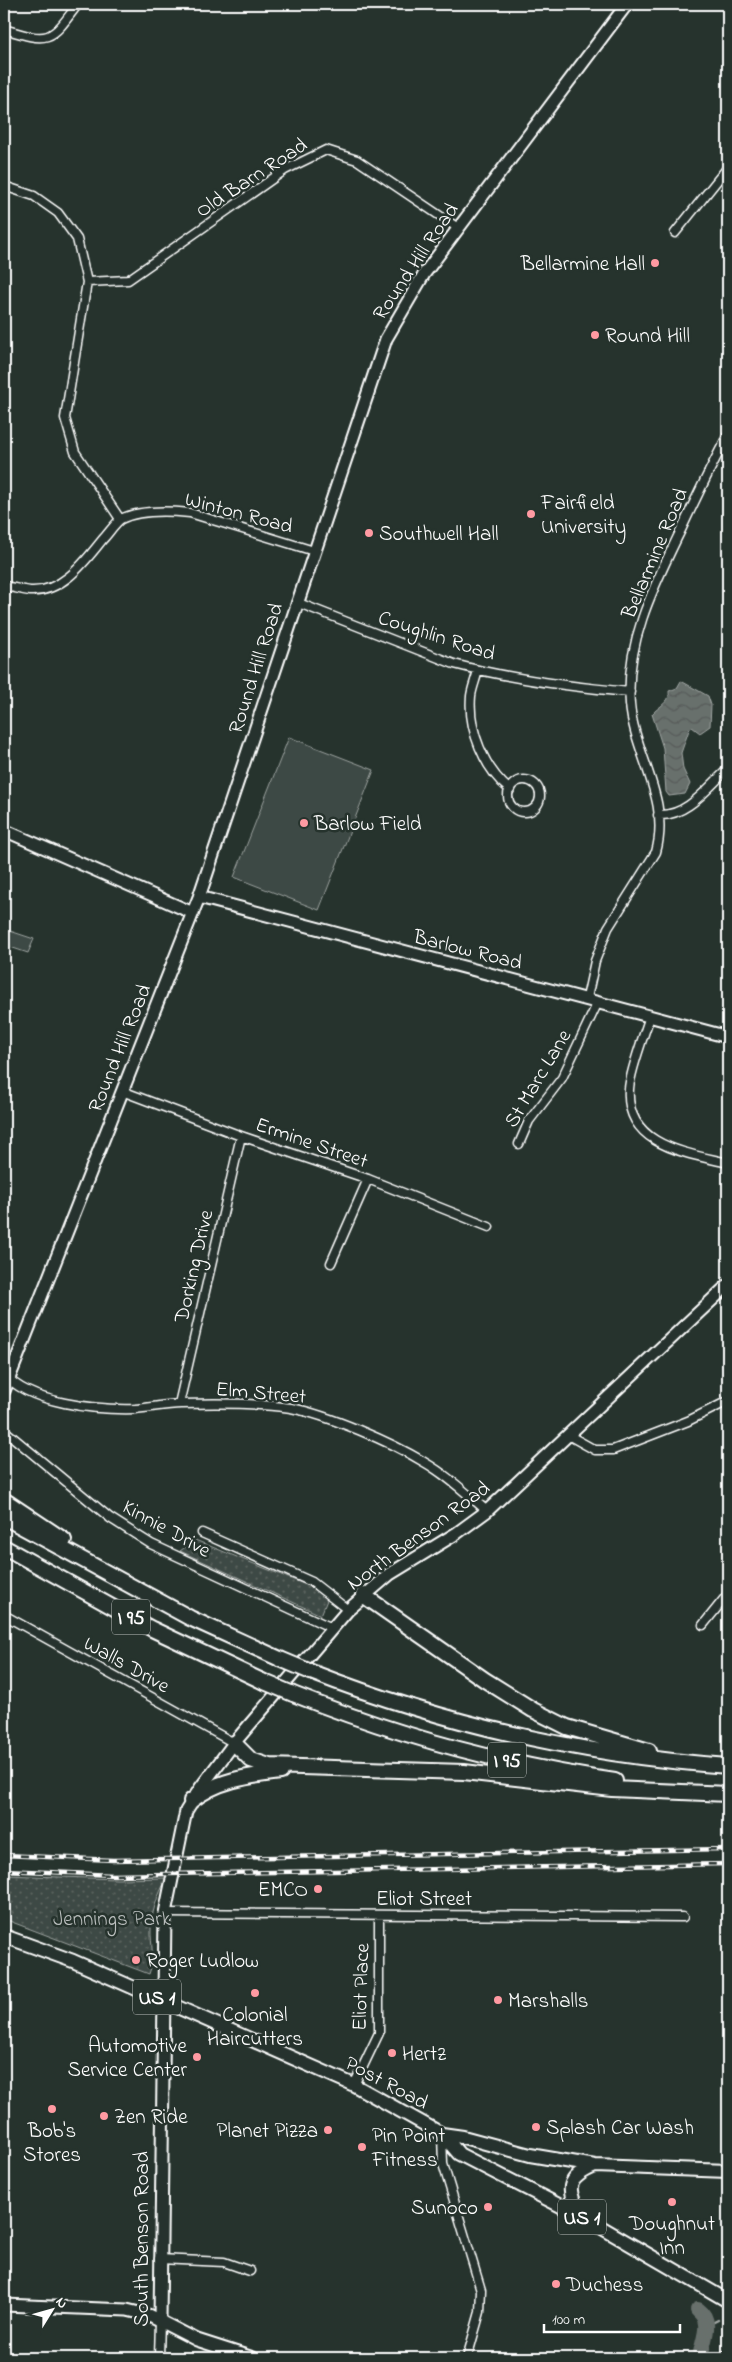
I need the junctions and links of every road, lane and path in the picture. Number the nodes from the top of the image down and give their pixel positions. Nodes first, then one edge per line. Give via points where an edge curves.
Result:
1 (78, 4) edge
2 (627, 4) edge
3 (4, 29) edge
4 (728, 167) edge
5 (4, 186) edge
6 (458, 228) junction
7 (675, 233) dead end
8 (87, 282) junction
9 (728, 435) edge
10 (120, 519) junction
11 (314, 551) junction
12 (4, 586) edge
13 (296, 602) junction
14 (478, 670) junction
15 (630, 692) junction
16 (728, 769) edge
17 (510, 790) junction
18 (658, 815) junction
19 (4, 830) edge
20 (199, 897) junction
21 (193, 913) junction
22 (592, 1000) junction
23 (650, 1016) junction
24 (728, 1037) edge
25 (122, 1091) junction
26 (241, 1136) junction
27 (519, 1144) dead end
28 (728, 1163) edge
29 (368, 1179) junction
30 (489, 1227) dead end
31 (331, 1263) dead end
32 (728, 1285) edge
33 (6, 1377) edge
34 (4, 1391) edge
35 (728, 1401) edge
36 (179, 1404) junction
37 (4, 1430) edge
38 (568, 1435) junction
39 (4, 1500) edge
40 (487, 1511) junction
41 (4, 1517) edge
42 (202, 1533) dead end
43 (4, 1547) edge
44 (4, 1558) edge
45 (132, 1587) junction
46 (728, 1594) edge
47 (364, 1595) junction
48 (348, 1610) junction
49 (122, 1612) junction
50 (4, 1615) edge
51 (703, 1625) dead end
52 (332, 1628) junction
53 (234, 1743) junction
54 (690, 1763) junction
55 (728, 1766) edge
56 (330, 1768) junction
57 (728, 1793) edge
58 (191, 1801) junction
59 (165, 1913) junction
60 (379, 1915) junction
61 (683, 1917) dead end
62 (4, 1936) edge
63 (164, 2000) junction
64 (354, 2085) junction
65 (442, 2134) junction
66 (595, 2166) junction
67 (728, 2171) edge
68 (581, 2216) junction
69 (160, 2259) junction
70 (250, 2271) dead end
71 (727, 2302) edge
72 (4, 2305) edge
73 (160, 2320) junction
74 (159, 2358) edge
75 (253, 2358) edge
76 (467, 2358) edge

1 - 3 street via 60,28 48,37 34,38
2 - 6 main road, Round Hill Road
4 - 7 street
5 - 8 street via 34,196 58,213 77,239
6 - 8 street, Old Barn Road via 357,160 326,150 285,170 128,280
6 - 11 main road, Round Hill Road via 424,274 386,339
8 - 10 street via 65,418 76,452
9 - 15 street, Bellarmine Road via 654,587 632,654
10 - 11 street, Winton Road via 145,513 190,513
10 - 12 street via 65,581 32,591
11 - 13 main road, Round Hill Road
13 - 14 street, Coughlin Road via 429,656
13 - 20 main road, Round Hill Road
14 - 15 street, Coughlin Road
14 - 17 street via 471,699 475,732 488,763
15 - 18 street, Bellarmine Road via 632,722 656,792
16 - 18 street via 688,806 676,813
17 - 17 street via 509,801 516,810 528,812 537,805 540,794 534,784 524,780
18 - 22 street, Bellarmine Road via 656,852 608,928 595,962
19 - 21 main road
20 - 21 main road, Round Hill Road
20 - 22 main road, Barlow Road
21 - 25 main road, Round Hill Road
22 - 23 main road, Barlow Road
22 - 27 street, St Marc Lane via 562,1078 529,1121
23 - 24 main road, Barlow Road
23 - 28 street via 629,1088 635,1118 654,1141 675,1150
25 - 26 street, Ermine Street
25 - 33 main road, Round Hill Road
26 - 29 street, Ermine Street
26 - 36 street, Dorking Drive
29 - 30 street, Ermine Street
29 - 31 street
32 - 38 main road, North Benson Road
33 - 34 main road, Round Hill Road
33 - 36 street, Elm Street via 35,1395 90,1407 135,1409
35 - 38 street via 688,1421 613,1450 595,1450
36 - 40 street, Elm Street via 290,1408 317,1415 424,1462
37 - 52 street, Kinnie Drive via 110,1518 151,1544
38 - 40 main road, North Benson Road
39 - 45 highway
40 - 47 main road, North Benson Road via 457,1534 390,1574
41 - 45 highway, I 95
42 - 48 street via 312,1582
43 - 49 highway, I 95
44 - 49 highway
45 - 54 highway, I 95, bridge via 280,1660 402,1704 496,1730 592,1750
46 - 51 street
47 - 48 main road, North Benson Road
47 - 54 highway via 485,1680 549,1719 586,1734
48 - 52 main road, North Benson Road
49 - 57 highway, I 95, bridge via 181,1644 262,1681 416,1737 515,1762 612,1780
50 - 53 street, Walls Drive
52 - 53 main road, North Benson Road
53 - 56 highway via 251,1760 262,1765
53 - 58 main road, North Benson Road
54 - 55 highway, I 95
56 - 57 highway via 464,1772 612,1789
56 - 58 highway via 234,1780 208,1789
58 - 59 main road, North Benson Road via 183,1820
59 - 60 street, Eliot Street
59 - 63 main road, North Benson Road
60 - 61 street, Eliot Street
60 - 64 street, Eliot Place via 379,2033
62 - 63 main road, Post Road / US 1
63 - 64 main road, Post Road / US 1
63 - 69 main road, South Benson Road
64 - 65 main road, Post Road / US 1
65 - 66 main road, US 1 via 530,2155
65 - 68 main road, Post Road / US 1 via 459,2154
65 - 76 street via 443,2164 481,2290 480,2312
66 - 67 main road, US 1
66 - 68 main road via 580,2172 571,2185 573,2202
68 - 71 main road, Post Road / US 1
69 - 70 street via 224,2262
69 - 73 main road, South Benson Road
72 - 73 main road via 127,2310
73 - 74 street, South Benson Road
73 - 75 main road via 198,2340

